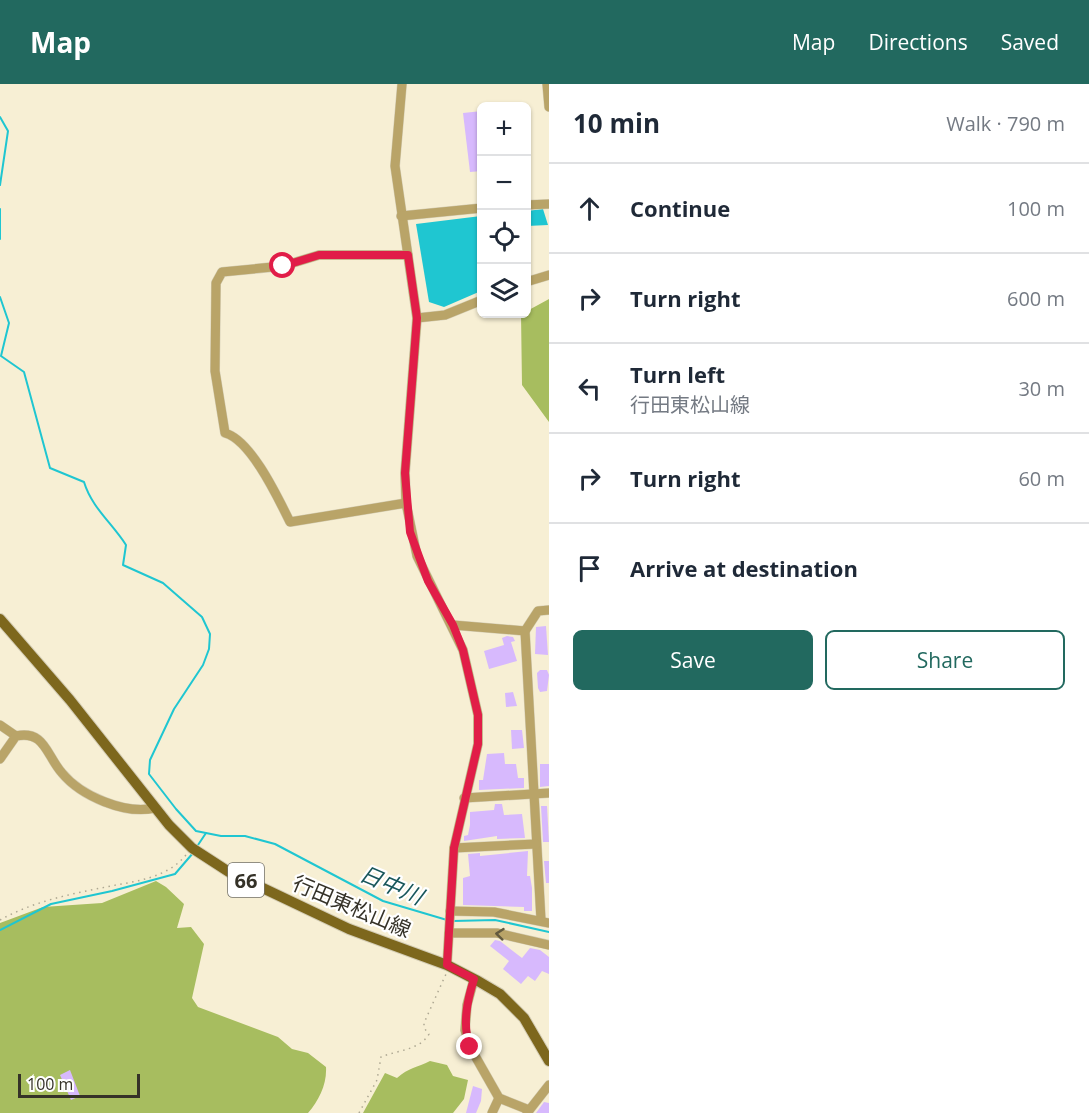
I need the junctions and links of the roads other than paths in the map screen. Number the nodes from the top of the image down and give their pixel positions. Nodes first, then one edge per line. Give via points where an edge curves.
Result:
1 (402, 84) edge
2 (547, 84) edge
3 (549, 107) edge
4 (549, 204) edge
5 (531, 205) edge
6 (477, 208) edge
7 (401, 216) junction
8 (408, 255) junction
9 (549, 275) edge
10 (531, 280) edge
11 (477, 302) edge
12 (417, 318) junction
13 (406, 503) junction
14 (549, 610) edge
15 (0, 619) edge
16 (453, 625) junction
17 (525, 631) junction
18 (0, 725) edge
19 (15, 736) junction
20 (0, 759) edge
21 (549, 793) edge
22 (534, 794) junction
23 (464, 798) junction
24 (155, 808) junction
25 (536, 844) junction
26 (454, 848) junction
27 (450, 911) junction
28 (545, 922) edge
29 (449, 933) junction
30 (549, 945) edge
31 (448, 966) junction
32 (474, 979) junction
33 (549, 1061) edge
34 (549, 1085) edge
35 (500, 1098) junction
36 (528, 1112) edge
37 (492, 1113) edge

1 - 7 street via 395,166
2 - 3 street
4 - 5 street
6 - 7 street
7 - 8 street
8 - 12 street
8 - 13 street via 319,255 283,266 222,272 216,283 215,371 225,433 236,436 271,485 290,522
9 - 10 street
11 - 12 street via 445,315
12 - 13 street
13 - 16 street via 417,556
14 - 17 street via 538,611
15 - 24 main road, 行田東松山線 / 66
16 - 17 street
16 - 23 street via 478,715 478,744
17 - 22 street
18 - 19 street
19 - 20 street
19 - 24 street via 36,737 61,772 81,789 129,809
21 - 22 street
22 - 23 street
22 - 25 street
23 - 26 street
24 - 31 main road, 行田東松山線 / 66 via 192,848 229,872 338,924
25 - 26 street
25 - 28 street
26 - 27 street
27 - 28 street via 494,912
27 - 29 street
30 -> 29 street via 497,933
29 - 31 street
31 - 32 main road, 行田東松山線 / 66
32 - 33 main road, 行田東松山線 / 66 via 515,1008
32 - 35 street via 467,1005 466,1036
34 - 36 street
35 - 36 street
35 - 37 street

